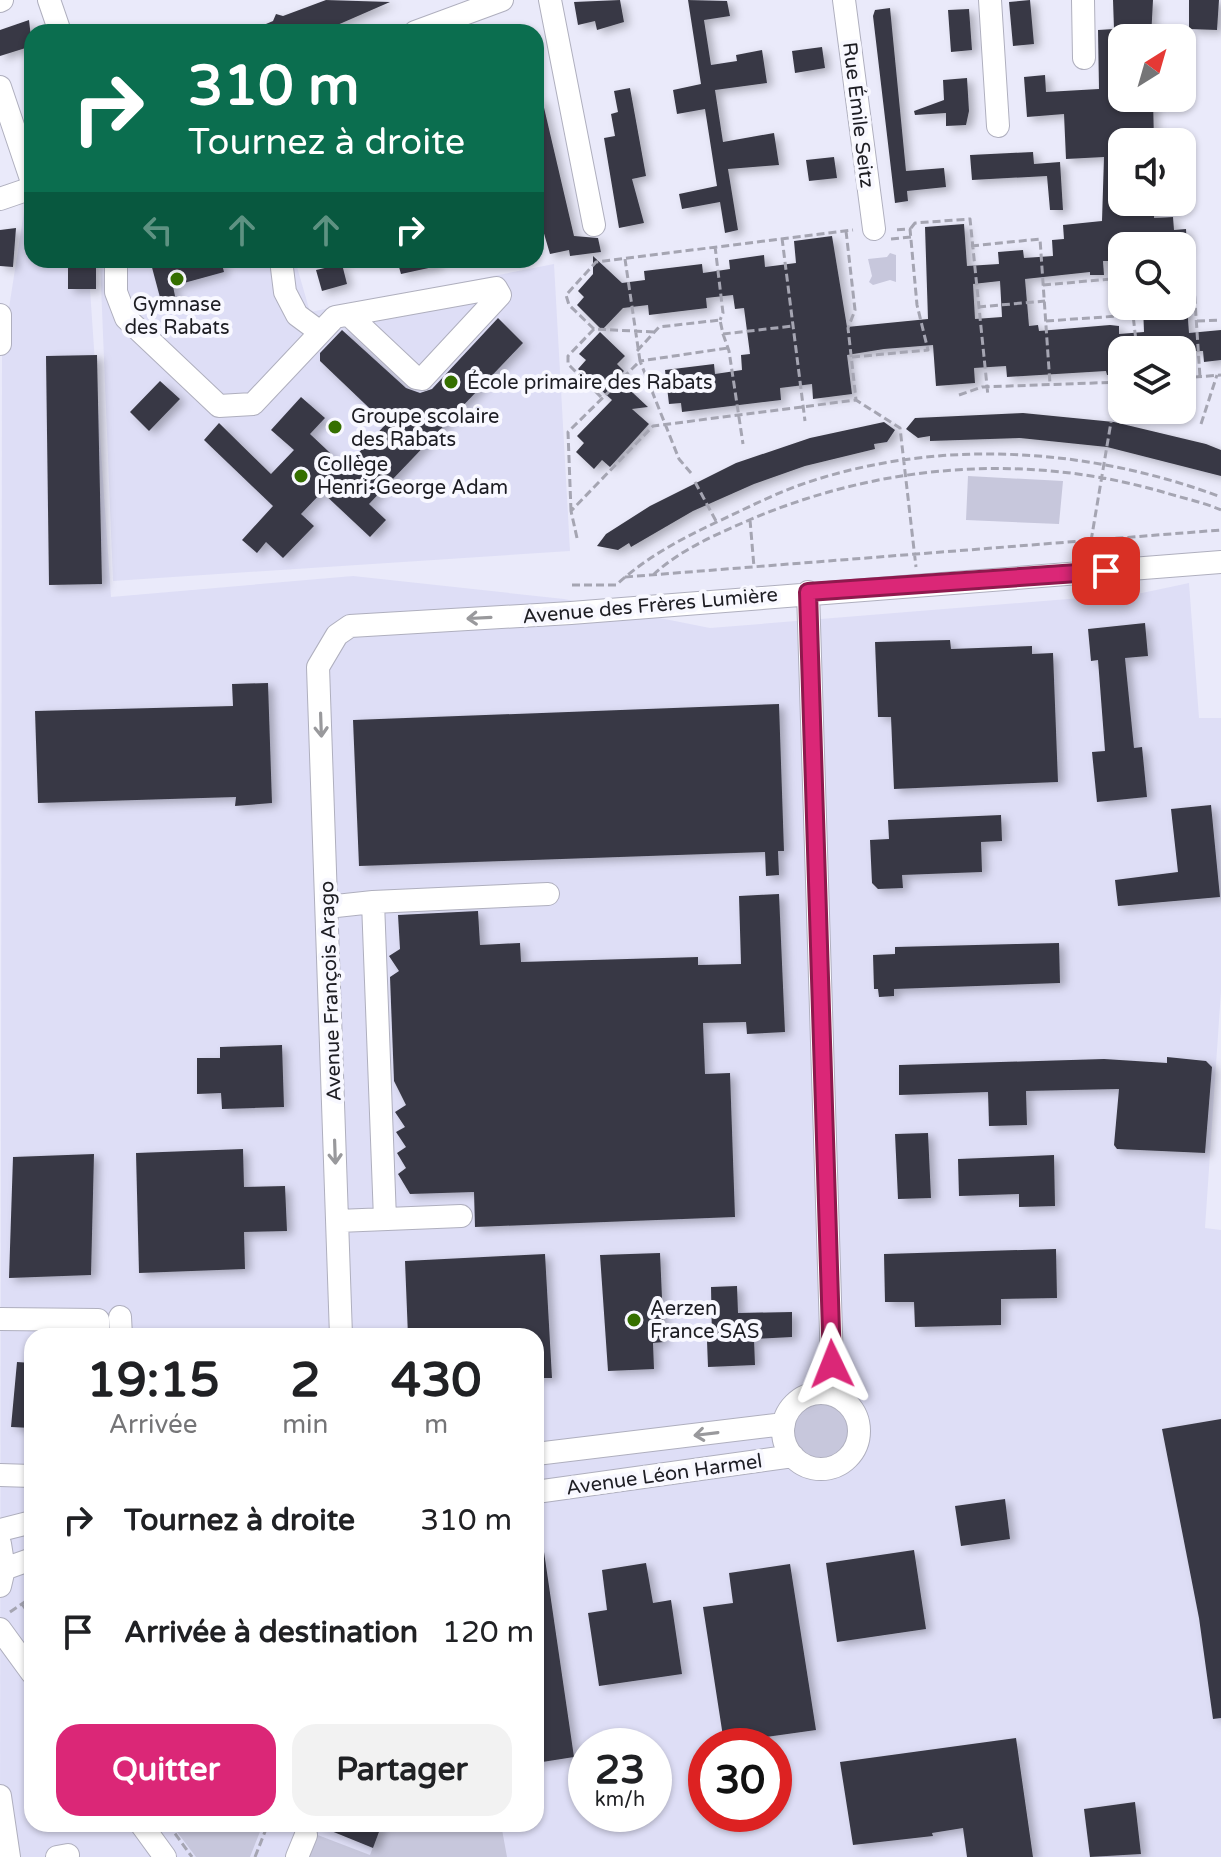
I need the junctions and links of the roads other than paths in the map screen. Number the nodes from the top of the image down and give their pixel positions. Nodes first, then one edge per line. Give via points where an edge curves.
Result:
1 (49, 0) edge
2 (502, 0) edge
3 (550, 0) edge
4 (844, 0) edge
5 (990, 0) edge
6 (1083, 0) edge
7 (450, 9) edge
8 (57, 24) edge
9 (427, 24) edge
10 (1084, 58) dead end
11 (0, 87) edge
12 (998, 126) dead end
13 (24, 160) edge
14 (24, 188) edge
15 (0, 199) edge
16 (594, 225) dead end
17 (874, 229) road end
18 (116, 268) edge
19 (282, 268) edge
20 (0, 315) edge
21 (349, 315) junction
22 (320, 332) junction
23 (0, 344) edge
24 (1221, 562) edge
25 (808, 592) junction
26 (327, 649) joint
27 (548, 894) dead end
28 (373, 902) junction
29 (327, 907) junction
30 (461, 1216) dead end
31 (385, 1219) junction
32 (338, 1221) junction
33 (0, 1319) edge
34 (98, 1328) edge
35 (341, 1328) edge
36 (830, 1394) junction
37 (784, 1424) junction
38 (544, 1453) edge
39 (793, 1456) junction
40 (0, 1475) edge
41 (24, 1476) edge
42 (544, 1491) edge
43 (24, 1524) edge
44 (0, 1530) edge
45 (0, 1544) edge
46 (24, 1564) edge
47 (2, 1578) edge
48 (0, 1629) edge
49 (24, 1662) edge
50 (0, 1796) edge
51 (147, 1832) edge
52 (306, 1835) dead end
53 (9, 1857) edge
54 (165, 1857) edge
55 (297, 1857) edge

1 - 8 street
2 - 7 street
3 - 16 street
4 - 17 street, Rue Émile Seitz
5 - 12 street
6 - 10 street
7 - 9 street
11 - 13 street
14 - 15 street
18 - 22 street via 116,292 126,318 219,406 253,404
19 - 22 street via 285,292 297,315
20 - 23 street
21 - 21 street via 496,288 500,295 422,379
21 - 22 street via 335,317
24 - 25 street, Avenue des Frères Lumière
25 -> 26 street, Avenue des Frères Lumière via 350,626
25 - 36 street
26 -> 29 street, Avenue François Arago via 318,667
27 - 28 street
28 - 29 street
28 - 31 street
29 -> 32 street, Avenue François Arago
30 - 31 street
31 - 32 street
32 - 35 street, Avenue François Arago
33 - 34 street via 98,1320
36 - 37 street via 806,1396
36 - 39 street via 842,1399 858,1419 857,1444 850,1456 828,1468 815,1468
37 -> 38 street, Avenue Léon Harmel
37 - 39 street via 786,1446
39 - 42 street, Avenue Léon Harmel
40 - 41 street
43 - 44 street
45 - 47 street
46 - 47 street
48 - 49 street
50 - 53 street
51 - 54 street
52 - 55 street

